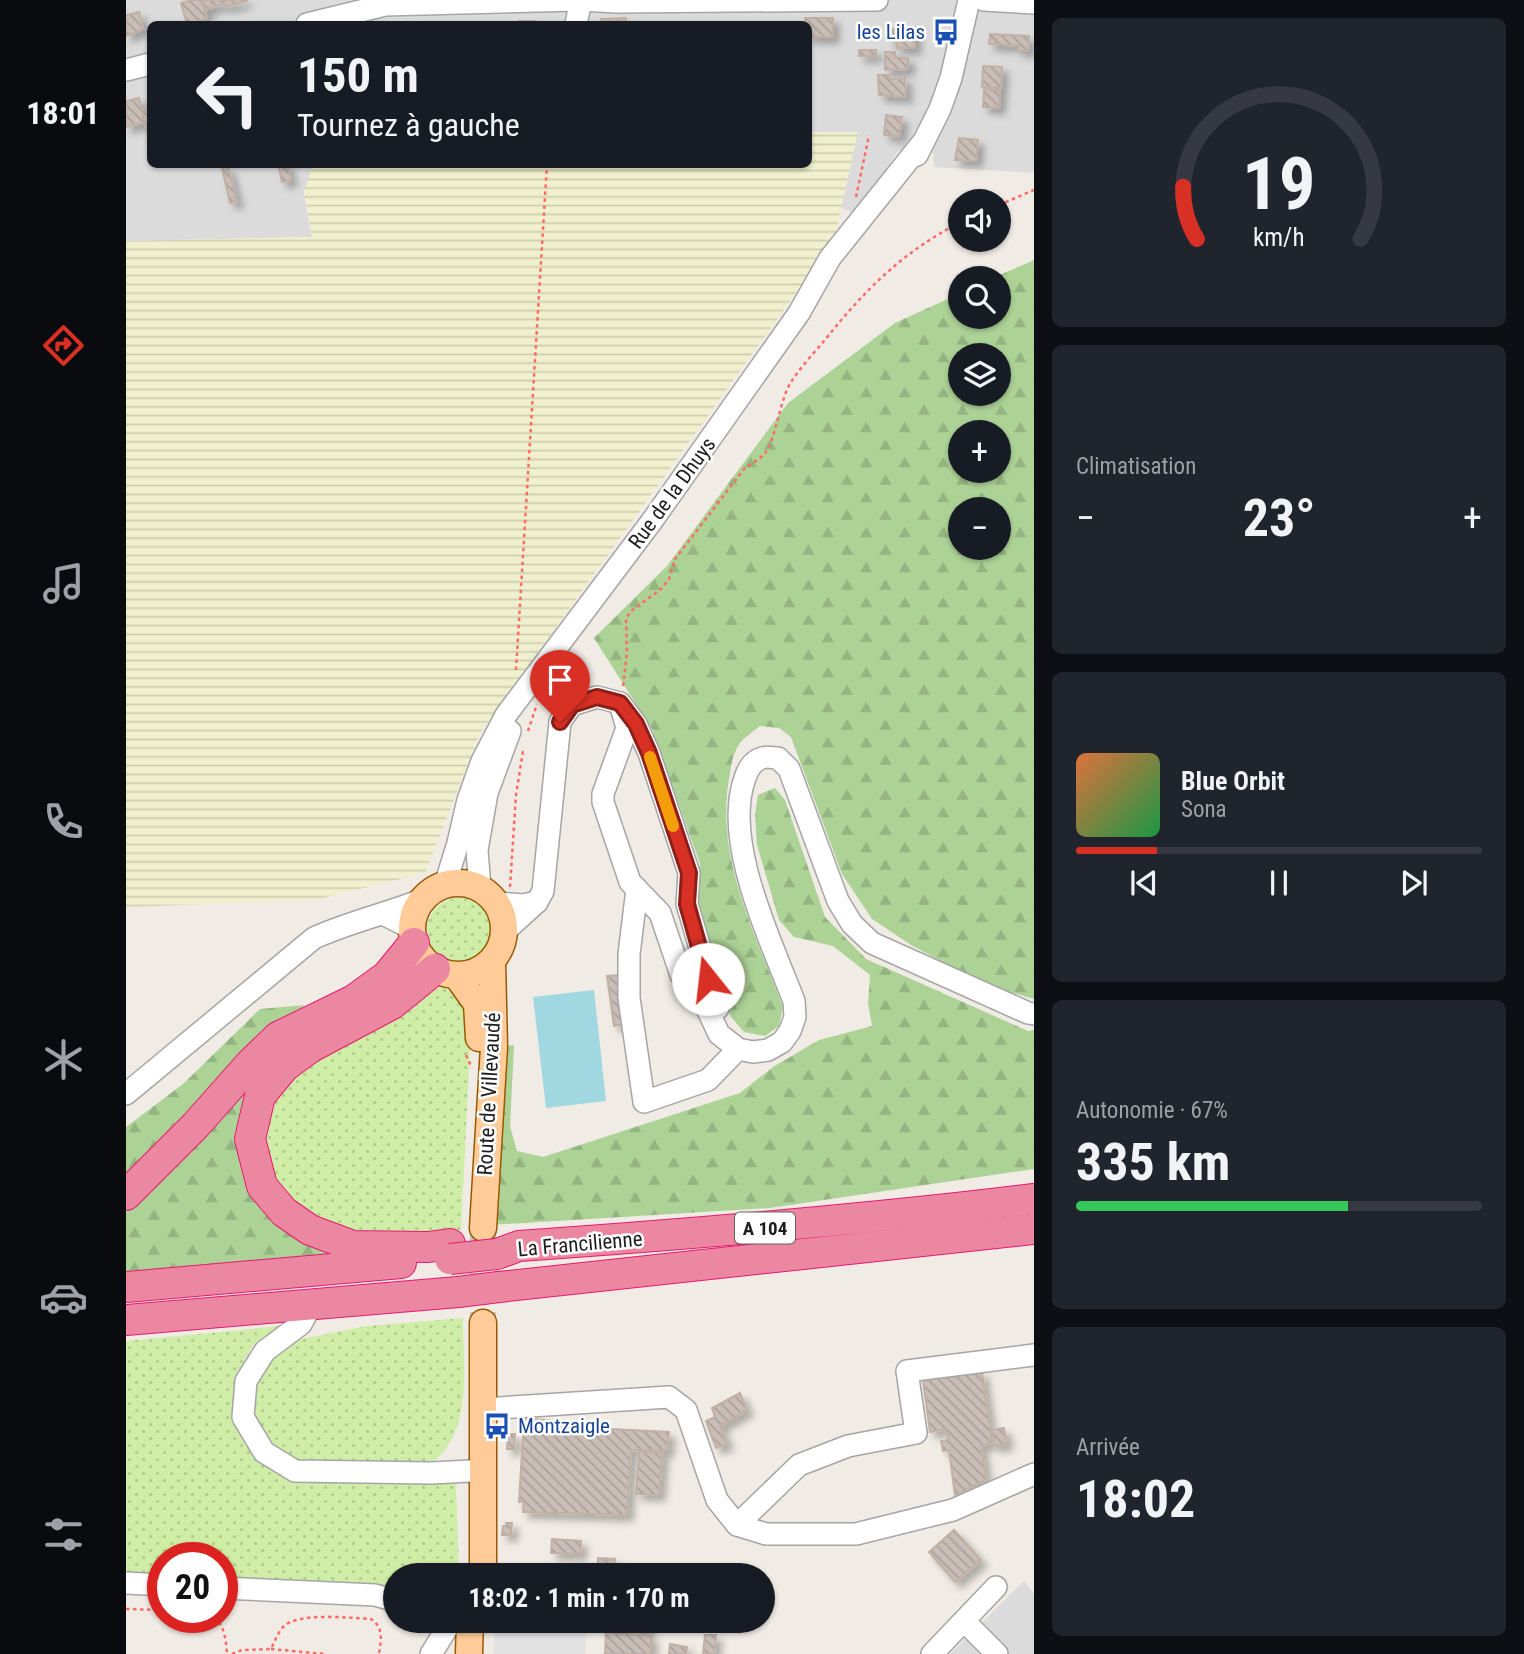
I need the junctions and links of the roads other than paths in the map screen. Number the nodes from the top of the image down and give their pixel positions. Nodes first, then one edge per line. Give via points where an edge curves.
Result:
1 (580, 0) edge
2 (877, 0) edge
3 (969, 0) edge
4 (984, 0) edge
5 (1034, 3) edge
6 (319, 21) edge
7 (576, 21) edge
8 (147, 65) edge
9 (126, 70) edge
10 (529, 680) junction
11 (620, 703) junction
12 (445, 885) junction
13 (638, 890) junction
14 (495, 899) junction
15 (421, 901) junction
16 (537, 902) junction
17 (385, 915) junction
18 (504, 932) junction
19 (413, 936) junction
20 (492, 961) junction
21 (446, 972) junction
22 (701, 983) junction
23 (1034, 1014) edge
24 (734, 1046) junction
25 (126, 1094) edge
26 (126, 1195) edge
27 (1034, 1199) edge
28 (1034, 1229) edge
29 (481, 1243) junction
30 (126, 1287) edge
31 (311, 1306) junction
32 (126, 1320) edge
33 (1034, 1355) edge
34 (484, 1409) junction
35 (470, 1471) junction
36 (1034, 1475) edge
37 (737, 1525) junction
38 (470, 1563) edge
39 (483, 1563) edge
40 (126, 1583) edge
41 (147, 1584) edge
42 (996, 1587) dead end
43 (238, 1589) edge
44 (383, 1597) edge
45 (964, 1621) junction
46 (444, 1633) edge
47 (470, 1633) edge
48 (484, 1633) edge
49 (430, 1654) edge
50 (470, 1654) edge
51 (484, 1654) edge
52 (932, 1654) edge
53 (997, 1654) edge

1 - 2 street
1 - 6 street via 385,5
1 - 7 street
3 - 10 street, Rue de la Dhuys via 951,78 910,169 839,270 799,313 652,521
4 - 5 street
8 - 9 street
10 - 12 street, Rue de la Dhuys via 482,761
10 - 14 street, Rue de la Dhuys via 487,793 477,850
11 - 13 street via 627,728 603,802 630,881
11 - 16 street via 597,697 572,705 560,722 544,891
11 - 22 street via 649,753 689,873 687,904
12 - 14 main road via 457,883
12 - 15 main road
13 - 22 street via 660,912 681,975
13 - 24 street via 629,954 629,998 644,1102 708,1080
14 - 16 street
14 - 18 main road
15 - 17 street
15 - 19 main road via 414,913
16 - 18 street
17 - 19 street
17 - 25 street via 314,938
18 - 20 main road
19 - 21 main road via 426,962
19 - 26 highway via 387,976 354,1000 278,1037
20 - 21 main road via 470,974
20 - 29 main road, Route de Villevaudé via 494,1047
21 - 29 main road, Route de Villevaudé via 477,1004 472,1169
21 - 29 highway via 311,1047 284,1067 260,1096 250,1139 262,1185 284,1212 310,1230 353,1246
22 - 24 street via 701,996 719,1034
23 - 24 street via 872,943 852,924 838,901 789,769 778,758 762,758 748,767 740,791 739,825 746,869 794,1001 795,1017 782,1042 768,1051
27 - 29 highway, La Francilienne / A 104 via 725,1232
28 - 31 highway, La Francilienne / A 104, bridge
29 - 30 highway, La Francilienne / A 104
31 - 32 highway, La Francilienne / A 104
31 - 35 street via 302,1324 265,1351 246,1381 243,1416 264,1452 295,1471
33 - 37 street via 907,1371 916,1433 848,1446 799,1465
34 - 35 main road via 477,1324
34 - 37 street via 669,1397 686,1410 717,1500
34 - 39 main road
35 - 38 main road
36 - 37 street via 953,1510 856,1534 766,1534
40 - 41 street
42 - 45 street
43 - 44 street
45 - 52 street
45 - 53 street
46 - 49 street
47 - 50 main road
48 - 51 main road

